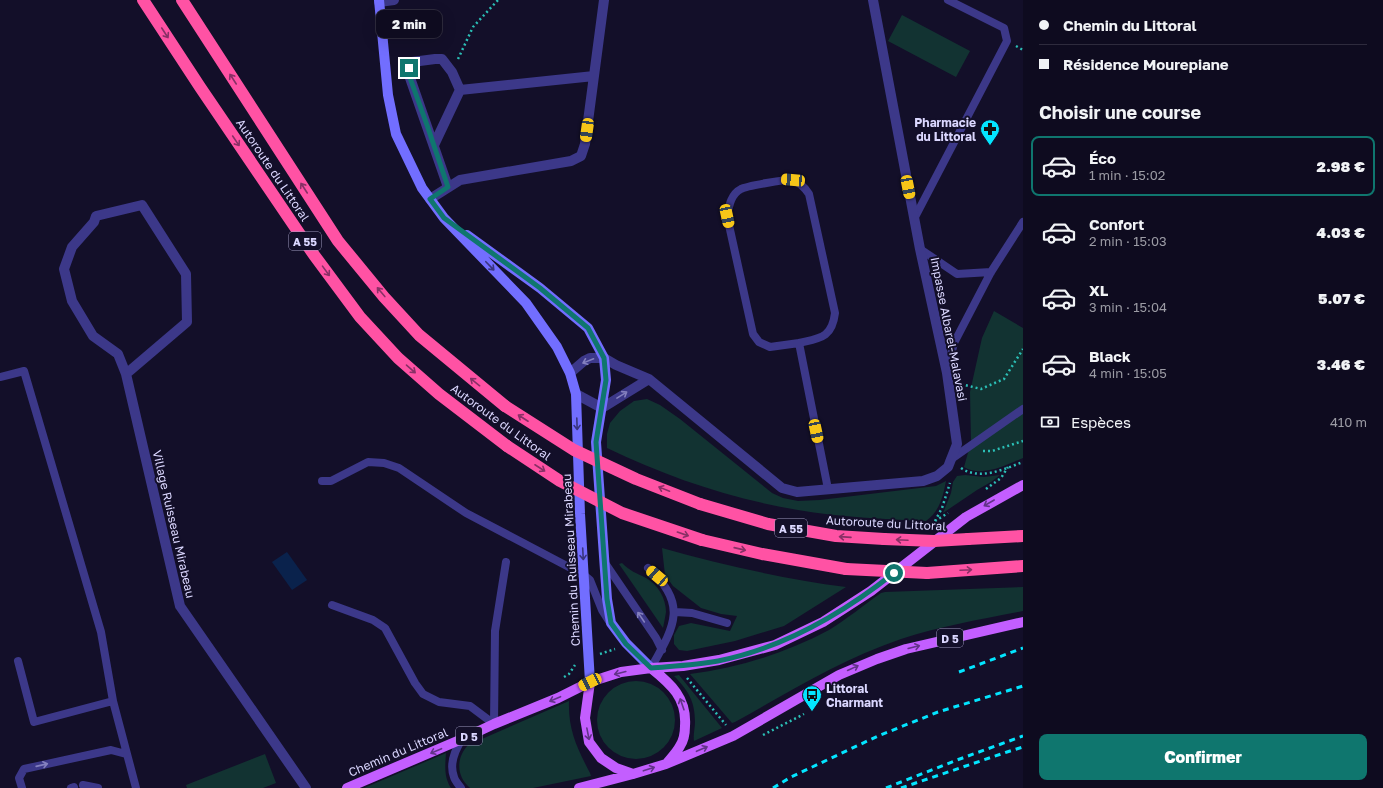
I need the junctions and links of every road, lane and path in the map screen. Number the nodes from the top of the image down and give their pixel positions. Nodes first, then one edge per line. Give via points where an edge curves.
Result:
1 (143, 0) edge
2 (182, 0) edge
3 (394, 0) edge
4 (498, 0) edge
5 (604, 0) edge
6 (873, 0) edge
7 (948, 0) edge
8 (379, 1) edge
9 (452, 72) junction
10 (594, 76) junction
11 (460, 90) junction
12 (434, 145) junction
13 (448, 187) junction
14 (430, 199) junction
15 (444, 218) junction
16 (914, 219) junction
17 (1023, 222) edge
18 (920, 249) junction
19 (991, 272) junction
20 (799, 343) junction
21 (1023, 348) edge
22 (604, 358) junction
23 (570, 373) junction
24 (947, 373) junction
25 (126, 374) junction
26 (0, 377) edge
27 (649, 379) junction
28 (971, 387) dead end
29 (576, 394) junction
30 (602, 408) junction
31 (1023, 409) edge
32 (1023, 441) edge
33 (970, 447) junction
34 (950, 460) junction
35 (1023, 462) edge
36 (956, 472) dead end
37 (951, 480) dead end
38 (322, 481) dead end
39 (1023, 485) edge
40 (828, 490) junction
41 (935, 521) dead end
42 (1023, 536) edge
43 (506, 562) dead end
44 (605, 563) junction
45 (1023, 566) edge
46 (648, 568) dead end
47 (584, 575) junction
48 (332, 605) dead end
49 (675, 612) junction
50 (1023, 622) edge
51 (611, 623) junction
52 (727, 623) dead end
53 (617, 648) dead end
54 (662, 650) junction
55 (596, 655) dead end
56 (577, 659) dead end
57 (18, 661) dead end
58 (651, 668) junction
59 (684, 674) dead end
60 (564, 678) dead end
61 (590, 682) junction
62 (113, 701) junction
63 (494, 724) junction
64 (728, 727) dead end
65 (462, 739) junction
66 (126, 754) junction
67 (666, 764) junction
68 (633, 774) junction
69 (83, 785) dead end
70 (22, 788) edge
71 (98, 788) edge
72 (136, 788) edge
73 (306, 788) edge
74 (347, 788) edge
75 (461, 788) edge
76 (579, 788) edge

1 -> 45 highway, Autoroute du Littoral / A 55, bridge via 270,190 360,317 398,358 439,394 507,446 560,481 622,513 702,540 762,554 846,569 927,572
42 -> 2 highway, Autoroute du Littoral / A 55, bridge via 934,541 884,539 836,536 768,524 700,504 636,479 574,450 505,406 419,335 384,297 338,241
3 - 8 street
4 - 9 path via 473,27
5 - 10 street
6 - 16 street, Impasse Albarel-Malavasi
7 - 16 lane via 1004,28 1007,41
8 - 14 street, Chemin du Ruisseau Mirabeau via 388,95 396,134
9 - 11 street
9 - 12 street via 442,59 412,62 409,68 409,75
10 - 11 street
10 - 13 street via 585,144 581,156 571,161 460,180
11 - 12 street
12 - 13 street
13 - 14 street
14 - 15 street, Chemin du Ruisseau Mirabeau
15 - 22 street, Chemin du Ruisseau Mirabeau via 540,288 588,328
15 -> 23 street, Chemin du Ruisseau Mirabeau via 526,303 557,347
16 - 18 street, Impasse Albarel-Malavasi
17 - 19 lane
18 - 19 lane via 957,274
18 - 24 street, Impasse Albarel-Malavasi
19 - 24 lane via 954,343
20 - 20 lane via 822,338 830,330 835,313 809,194 793,180 741,188 734,195 727,216 753,334 759,342 770,347
20 - 40 lane
21 - 28 path via 1004,379 981,389
22 -> 23 street via 590,358
22 - 27 street, Impasse Albarel-Malavasi
22 - 30 street, Chemin du Ruisseau Mirabeau via 606,380
23 - 29 street, Chemin du Ruisseau Mirabeau
24 - 34 street, Impasse Albarel-Malavasi via 957,444
25 - 25 street, Village Ruisseau Mirabeau via 187,322 186,274 142,205 96,216 94,222 72,247 64,269 72,301 93,336 118,354
25 - 73 street, Village Ruisseau Mirabeau via 180,606
26 - 62 lane via 24,371 101,632
30 -> 27 street
27 - 40 street, Impasse Albarel-Malavasi via 782,488 798,492
29 - 30 street
29 -> 47 street, Chemin du Ruisseau Mirabeau
30 - 44 street, Chemin du Ruisseau Mirabeau via 596,442
31 - 33 lane
32 - 33 path via 992,451 980,452
33 - 34 lane
34 - 40 street, Impasse Albarel-Malavasi via 948,467 937,476 924,481
35 - 36 path via 989,474 967,472 960,467
37 - 41 path
38 - 47 lane via 331,481 368,462 400,468 466,513
39 -> 58 main road via 966,517 871,591 823,622 799,634 775,645 719,660
43 - 63 lane via 495,631
44 - 51 street, Chemin du Ruisseau Mirabeau
54 -> 44 lane
46 - 49 lane via 665,586 672,598
47 - 51 lane via 590,580 602,610
47 - 61 street, Chemin du Ruisseau Mirabeau
48 - 63 lane via 373,620 385,628 423,694 439,702 470,706
49 - 52 lane via 692,613
49 - 54 lane
67 -> 50 main road, D 5 via 733,736 858,666 906,649
51 - 58 street, Chemin du Ruisseau Mirabeau via 626,644
53 - 55 path
54 - 58 lane
56 - 60 path via 575,666
57 - 62 lane via 34,722
58 -> 61 main road via 621,672
67 -> 58 main road via 681,746 685,734 684,704 664,678
59 - 64 path
61 -> 63 main road, Chemin du Littoral / D 5
61 -> 68 main road via 585,718 589,742 601,758 616,768
62 - 66 lane
63 - 65 main road, Chemin du Littoral / D 5
65 -> 74 main road, Chemin du Littoral / D 5
65 - 75 lane via 455,750 452,762 454,776
70 -> 66 lane via 19,778 24,769 111,750
66 - 72 lane
68 -> 67 main road
68 - 76 main road
69 - 71 lane

